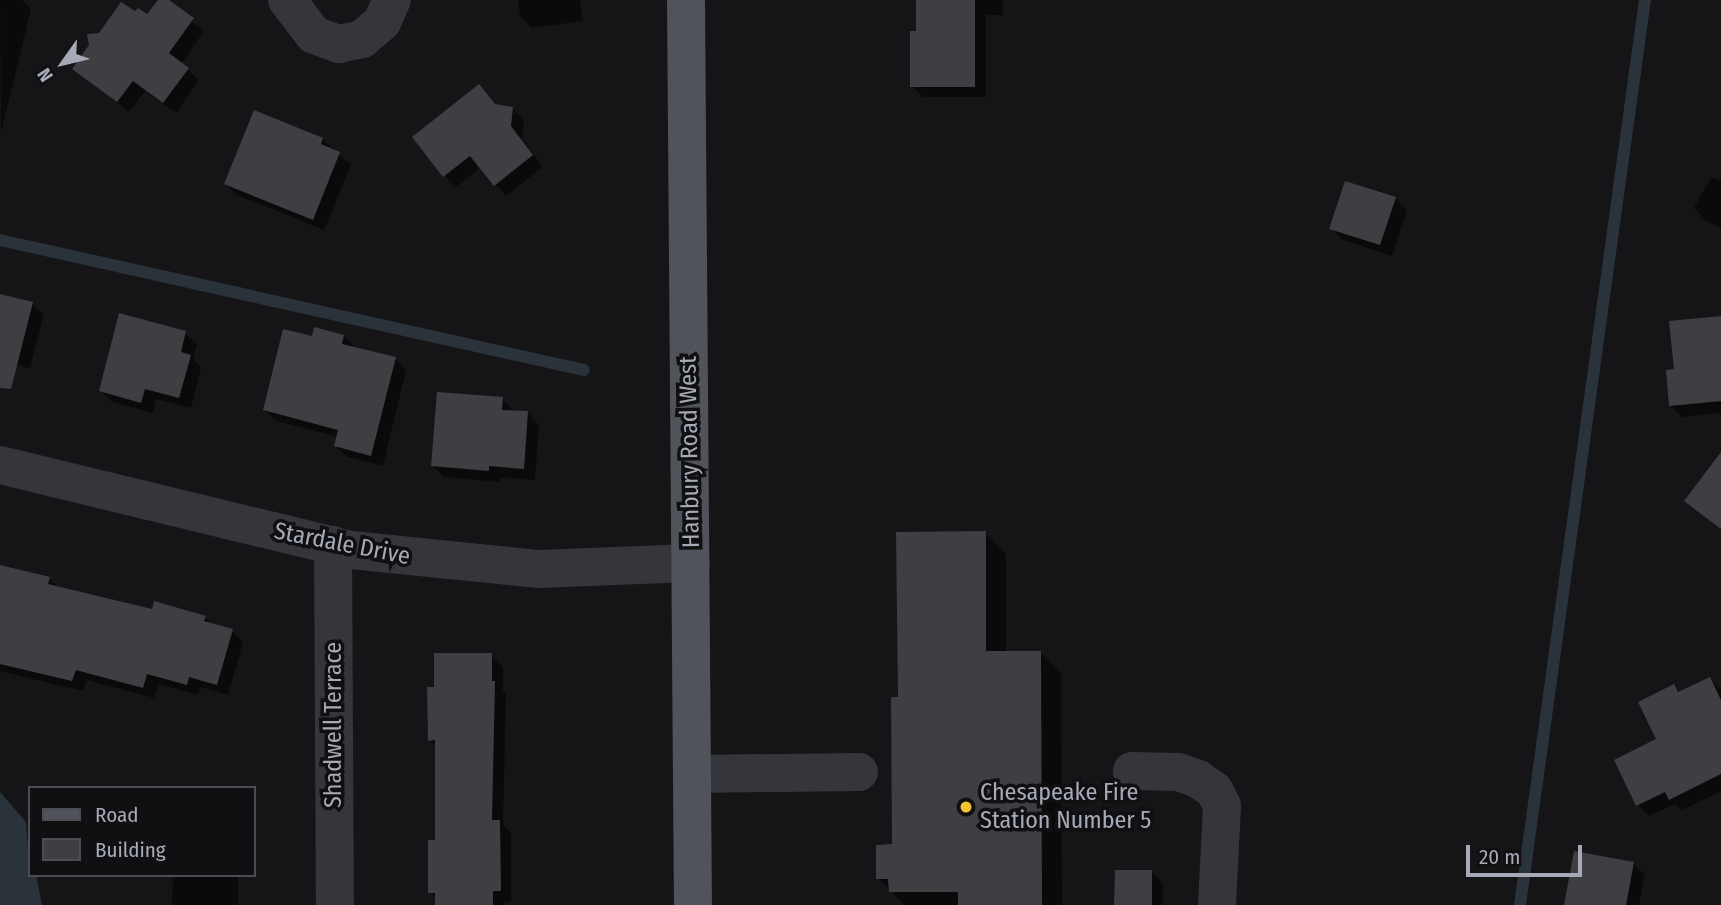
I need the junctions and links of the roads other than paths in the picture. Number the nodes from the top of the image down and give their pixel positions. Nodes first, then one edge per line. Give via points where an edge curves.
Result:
1 (286, 0) edge
2 (392, 0) edge
3 (686, 0) edge
4 (0, 465) edge
5 (333, 545) junction
6 (691, 563) junction
7 (1132, 771) dead end
8 (859, 772) dead end
9 (692, 774) junction
10 (335, 905) edge
11 (693, 905) edge
12 (1217, 905) edge

1 - 2 street via 314,35 339,44 362,39 382,22
3 - 6 main road, Hanbury Road West
4 - 5 street, Stardale Drive
5 - 6 street, Stardale Drive via 416,559 539,569
5 - 10 street, Shadwell Terrace
6 - 9 main road, Hanbury Road West
7 - 12 street via 1178,772 1214,790 1222,806
8 - 9 street
9 - 11 main road, Hanbury Road West

